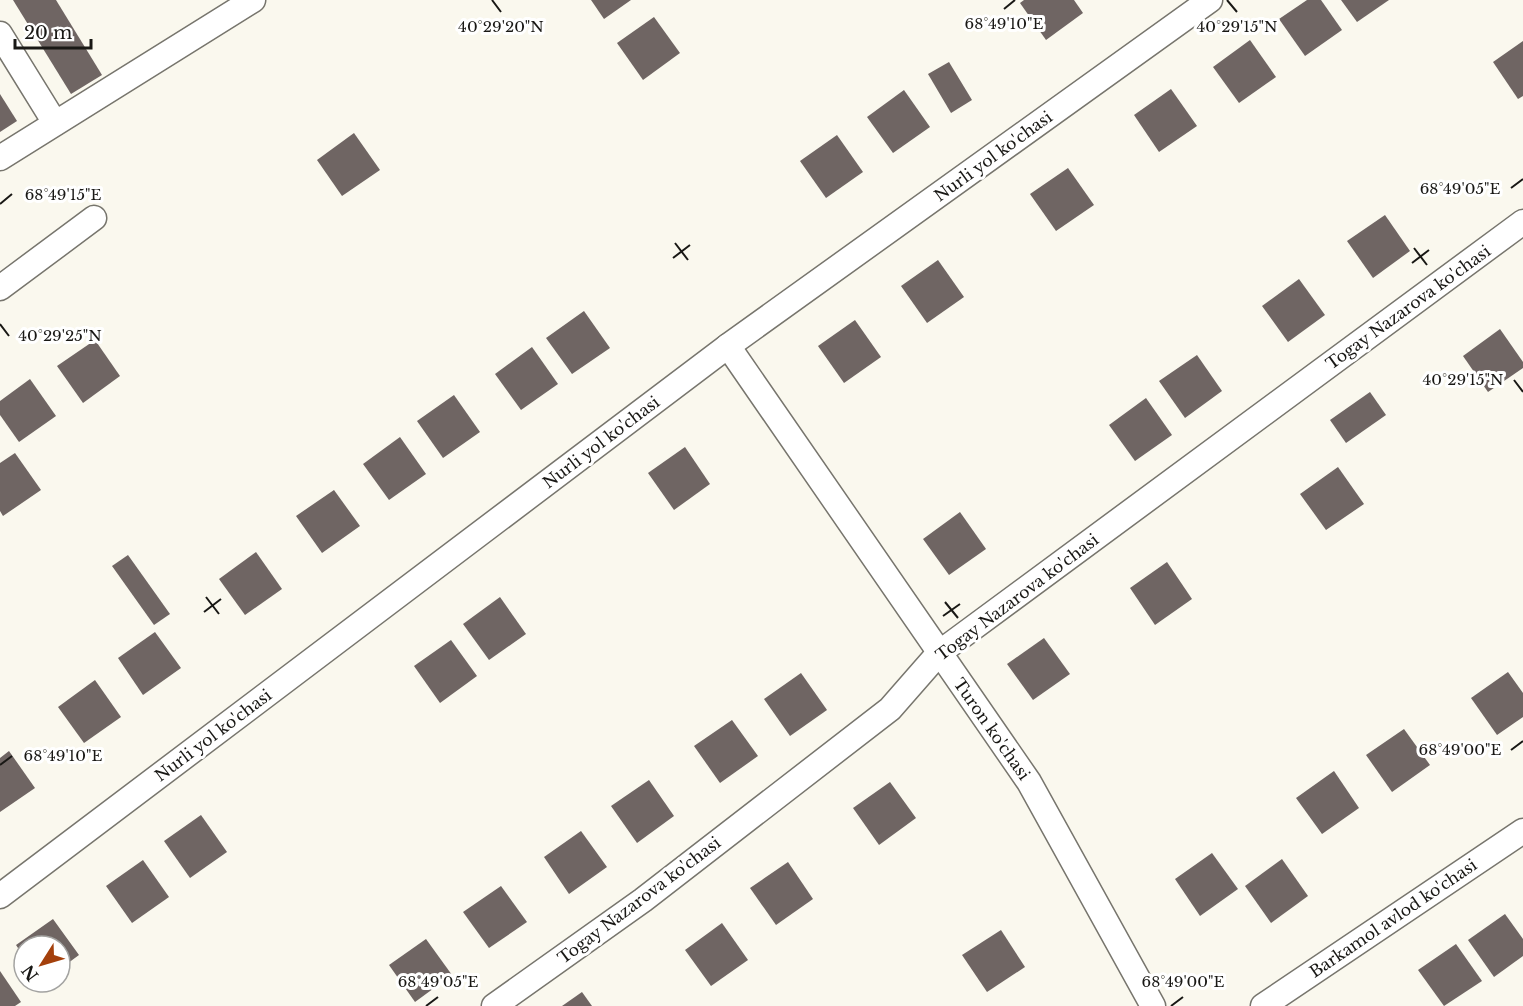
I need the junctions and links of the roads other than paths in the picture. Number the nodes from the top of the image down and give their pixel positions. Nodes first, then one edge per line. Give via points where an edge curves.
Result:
1 (253, 0) edge
2 (1210, 0) edge
3 (0, 34) edge
4 (55, 123) junction
5 (0, 158) edge
6 (93, 218) dead end
7 (1523, 222) edge
8 (0, 288) edge
9 (728, 346) junction
10 (939, 653) junction
11 (1523, 831) edge
12 (0, 896) edge
13 (494, 1006) edge
14 (1153, 1006) edge
15 (1263, 1006) edge

1 - 4 street
2 - 9 street, Nurli yol ko'chasi
3 - 4 street
4 - 5 street
6 - 8 street
7 - 10 street, Togay Nazarova ko'chasi
9 - 10 street, Turon ko'chasi
9 - 12 street, Nurli yol ko'chasi
10 - 13 street, Togay Nazarova ko'chasi via 890,709 643,900
10 - 14 street, Turon ko'chasi via 1029,782
11 - 15 street, Barkamol avlod ko'chasi

